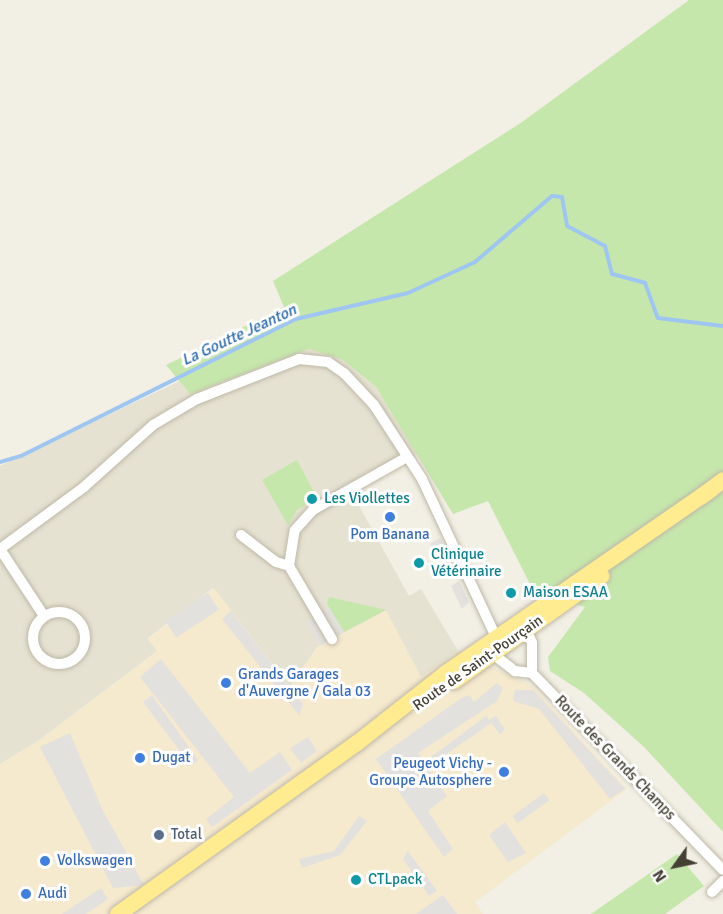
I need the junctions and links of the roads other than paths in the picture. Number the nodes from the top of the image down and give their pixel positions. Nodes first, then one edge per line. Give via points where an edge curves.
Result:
1 (407, 457) junction
2 (723, 480) edge
3 (241, 535) dead end
4 (0, 549) edge
5 (290, 566) junction
6 (44, 616) junction
7 (524, 625) junction
8 (332, 639) dead end
9 (495, 645) junction
10 (532, 673) junction
11 (723, 870) edge
12 (723, 881) edge
13 (712, 892) dead end
14 (118, 914) edge

1 - 4 street via 374,405 344,373 328,362 299,359 197,399 153,425 84,487
1 - 5 street via 313,510 295,530
1 - 9 street via 434,501
2 - 7 main road, Route de Saint-Pourçain
3 - 5 street via 276,562
4 - 6 street
5 - 8 street
6 - 6 street via 33,636 39,654 51,663 66,664 77,658 86,638 83,626 63,611
7 - 9 main road, Route de Saint-Pourçain
7 - 10 street via 532,643
9 - 10 street, Route des Grands Champs via 515,671
9 - 14 main road, Route de Saint-Pourçain
10 - 11 street, Route des Grands Champs
12 - 13 street

